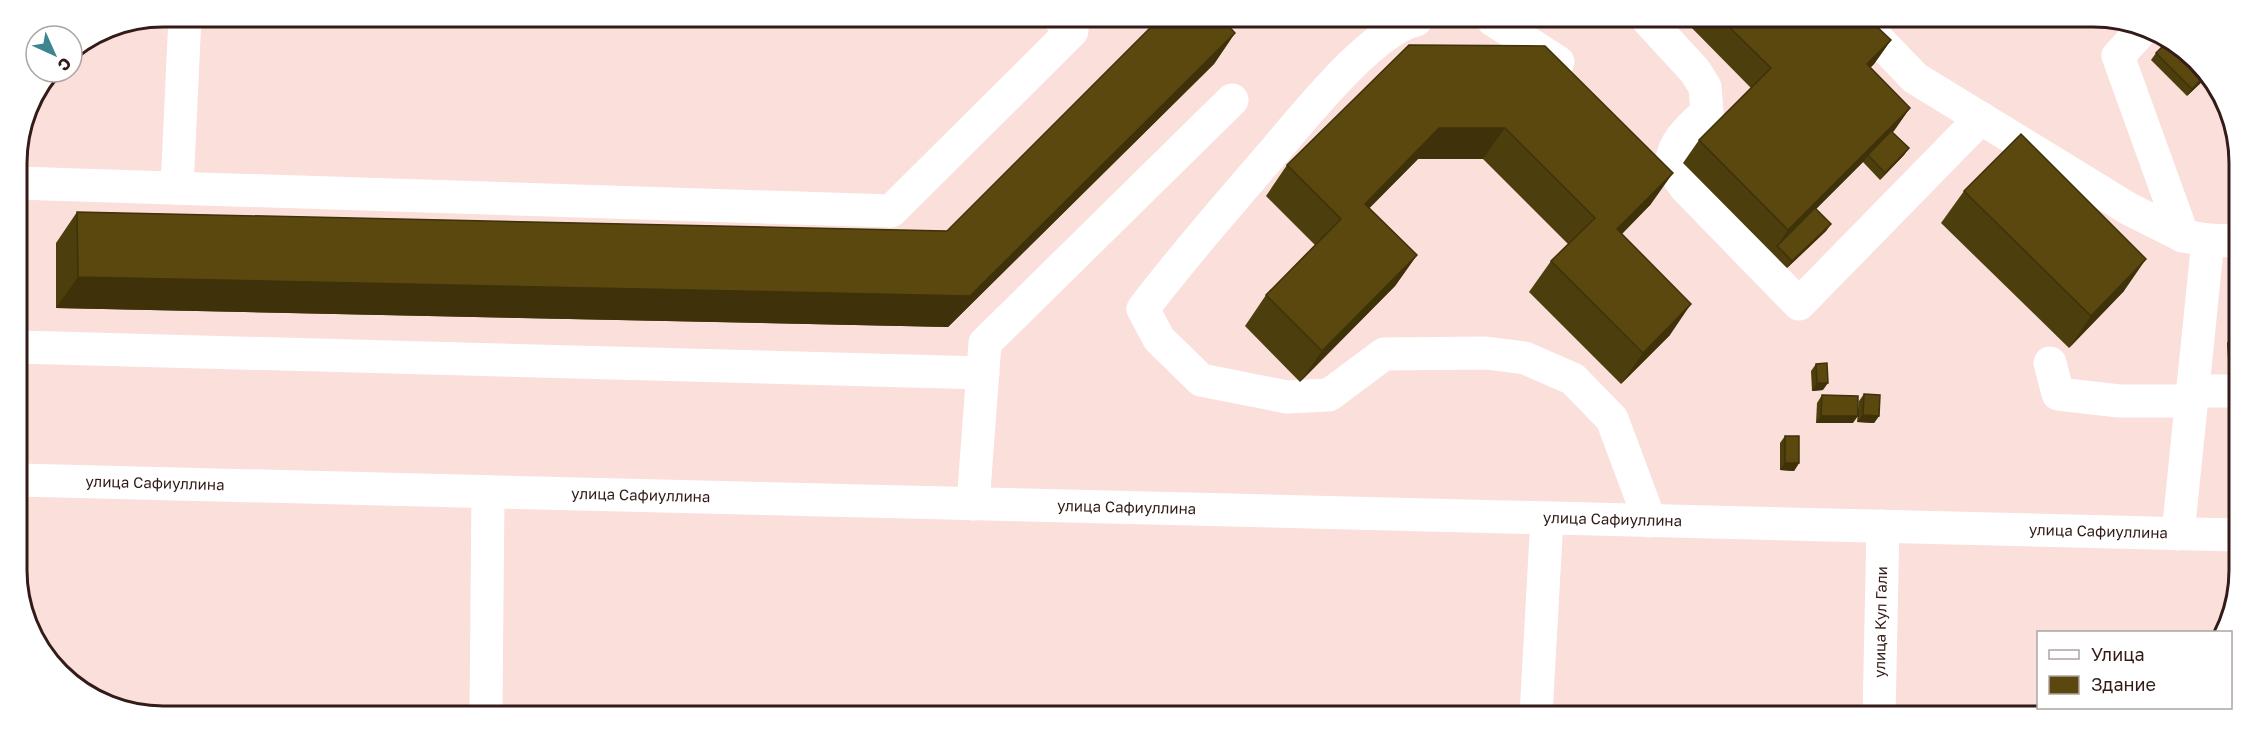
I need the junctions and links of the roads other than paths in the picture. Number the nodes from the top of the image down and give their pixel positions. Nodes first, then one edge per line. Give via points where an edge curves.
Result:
1 (185, 27) edge
2 (1068, 27) edge
3 (1398, 27) edge
4 (1504, 27) edge
5 (1655, 27) edge
6 (1866, 27) edge
7 (2138, 35) edge
8 (1558, 62) edge
9 (1233, 100) dead end
10 (1981, 118) junction
11 (27, 183) edge
12 (177, 188) junction
13 (2209, 239) edge
14 (27, 347) edge
15 (2050, 363) dead end
16 (983, 374) junction
17 (2229, 392) edge
18 (2192, 396) junction
19 (27, 480) edge
20 (488, 492) junction
21 (973, 504) junction
22 (1547, 518) junction
23 (1650, 520) junction
24 (1883, 526) junction
25 (2178, 534) junction
26 (2229, 535) edge
27 (486, 706) edge
28 (1537, 706) edge
29 (1879, 706) edge

1 - 12 street
2 - 12 street via 1072,31 891,211
3 - 23 street via 1372,46 1324,94 1178,262 1143,309 1159,339 1201,380 1287,397 1329,395 1384,354 1525,358 1573,379 1612,419
4 - 8 street
5 - 10 street via 1695,70 1705,87 1707,112 1685,133 1672,162 1675,170 1686,188 1799,304
6 - 10 street via 1916,78
7 - 13 street via 2118,56
9 - 16 street via 985,343
10 - 13 street via 2129,209
11 - 12 street
13 - 18 street
14 - 16 street
15 - 18 street via 2058,394 2119,401
16 - 21 street
17 - 18 street
18 - 25 street
19 - 20 street, улица Сафиуллина
20 - 21 street, улица Сафиуллина
20 - 27 street
21 - 22 street, улица Сафиуллина
22 - 23 street, улица Сафиуллина
22 - 28 street
23 - 24 street, улица Сафиуллина
24 - 25 street, улица Сафиуллина
24 - 29 street, улица Кул Гали
25 - 26 street, улица Сафиуллина

